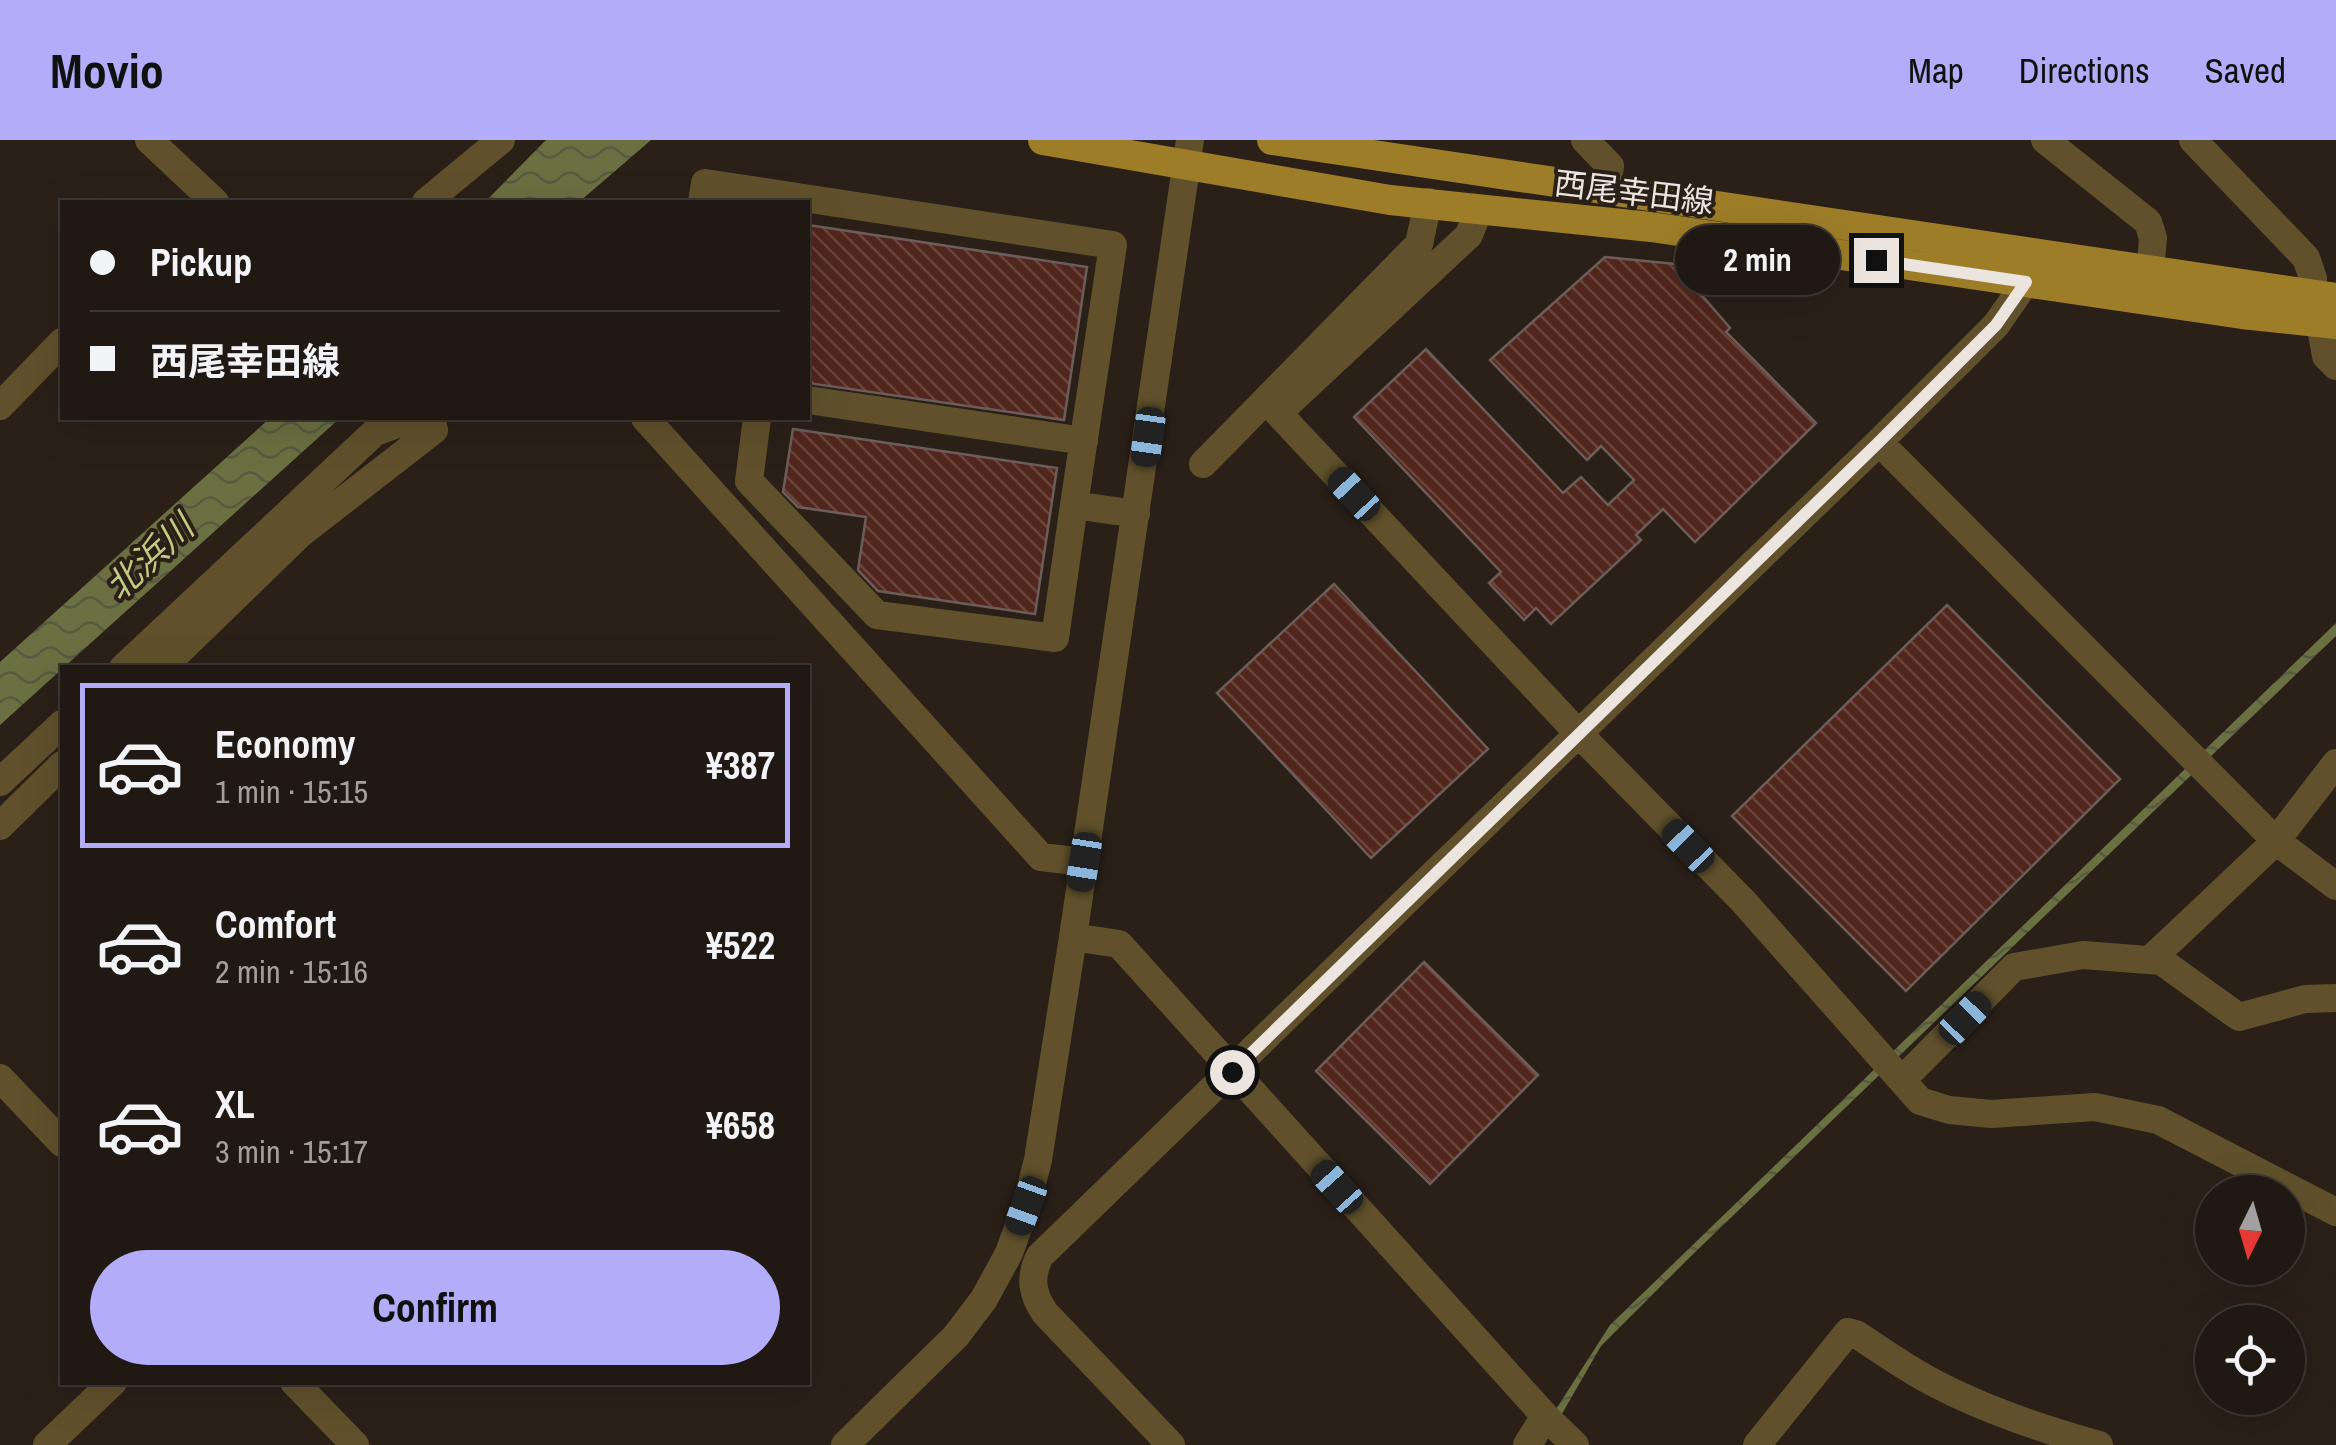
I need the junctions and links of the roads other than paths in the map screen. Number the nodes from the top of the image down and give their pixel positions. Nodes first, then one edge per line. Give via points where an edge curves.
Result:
1 (500, 140) edge
2 (1043, 140) edge
3 (1272, 140) edge
4 (1585, 140) edge
5 (2046, 140) edge
6 (2193, 140) edge
7 (165, 145) edge
8 (1189, 153) edge
9 (1606, 191) junction
10 (206, 200) edge
11 (428, 200) edge
12 (702, 200) edge
13 (1428, 202) junction
14 (1479, 209) junction
15 (2150, 271) junction
16 (2026, 282) junction
17 (2326, 310) edge
18 (60, 344) edge
19 (2336, 366) edge
20 (810, 400) edge
21 (0, 406) edge
22 (408, 420) edge
23 (432, 420) edge
24 (647, 420) edge
25 (757, 420) edge
26 (1084, 441) junction
27 (1879, 442) junction
28 (1202, 464) dead end
29 (1074, 505) junction
30 (1136, 514) junction
31 (877, 615) junction
32 (846, 644) junction
33 (126, 665) edge
34 (165, 665) edge
35 (60, 726) edge
36 (1580, 735) junction
37 (2336, 763) edge
38 (60, 767) edge
39 (0, 782) edge
40 (0, 826) edge
41 (2276, 841) junction
42 (1084, 862) junction
43 (2336, 886) edge
44 (1072, 937) junction
45 (2150, 960) junction
46 (2336, 998) edge
47 (1232, 1072) junction
48 (0, 1078) edge
49 (1902, 1080) junction
50 (60, 1142) edge
51 (2336, 1212) edge
52 (110, 1385) edge
53 (297, 1385) edge
54 (1546, 1416) junction
55 (47, 1445) edge
56 (354, 1445) edge
57 (845, 1445) edge
58 (1171, 1445) edge
59 (1527, 1445) edge
60 (1575, 1445) edge
61 (1757, 1445) edge
62 (2099, 1445) edge

1 - 11 street
2 - 8 main road, 西尾幸田線
3 - 9 main road, 西尾幸田線
4 - 9 street via 1610,166
5 - 15 street via 2148,222
6 - 17 street via 2306,258
7 - 10 street
8 - 13 main road, 西尾幸田線 via 1390,200
8 - 30 street
9 - 15 main road, 西尾幸田線
12 - 26 street via 705,183 1114,244
13 - 14 main road, 西尾幸田線
13 - 28 street via 1419,244
14 - 16 main road, 西尾幸田線
14 - 36 street via 1469,235 1278,413
15 - 17 main road, 西尾幸田線
16 - 17 main road, 西尾幸田線 via 2242,314
16 - 27 street via 1996,325
17 - 19 street via 2326,356
18 - 21 street
20 - 26 street
22 - 33 street via 375,432
23 - 34 street via 434,430 300,534
24 - 32 street
25 - 31 street via 748,481
26 - 29 street
27 - 36 street
27 - 41 street
29 - 30 street
29 - 31 street via 1055,638
30 - 42 street
31 - 32 street
32 - 42 street via 1041,857
35 - 39 street
36 - 47 street
36 - 49 street via 1743,901
37 - 41 street
38 - 40 street
41 - 43 street
41 - 45 street
42 - 44 street
44 - 47 street via 1118,944
44 - 57 street via 1038,1160 1010,1253 956,1336
45 - 46 street via 2239,1017 2305,998
45 - 49 street via 2084,955 2014,968
47 - 54 street
47 - 58 street via 1034,1268 1034,1297 1045,1313
48 - 50 street
49 - 51 street via 1920,1101 1949,1110 2095,1107 2158,1120
52 - 55 street
53 - 56 street
54 - 59 street
54 - 60 street
61 - 62 street via 1848,1332 1972,1402

